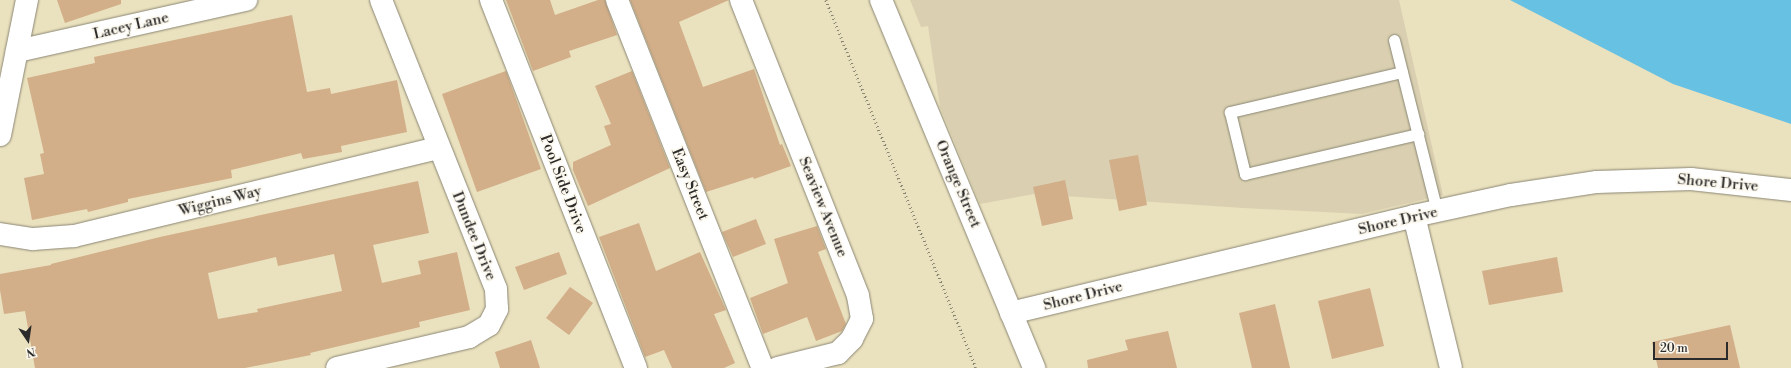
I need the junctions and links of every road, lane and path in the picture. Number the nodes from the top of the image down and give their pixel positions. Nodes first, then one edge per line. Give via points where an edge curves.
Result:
1 (27, 0) edge
2 (246, 0) edge
3 (380, 0) edge
4 (491, 0) edge
5 (617, 0) edge
6 (741, 0) edge
7 (826, 0) edge
8 (883, 0) edge
9 (1394, 40) dead end
10 (17, 51) junction
11 (1402, 72) junction
12 (1418, 134) junction
13 (0, 135) edge
14 (438, 148) junction
15 (1791, 190) edge
16 (1437, 211) junction
17 (1414, 216) junction
18 (0, 234) edge
19 (1011, 313) junction
20 (337, 368) edge
21 (636, 368) edge
22 (763, 368) edge
23 (778, 368) edge
24 (976, 368) edge
25 (1034, 368) edge
26 (1450, 368) edge

1 - 10 street
2 - 10 street, Lacey Lane
3 - 14 street, Dundee Drive
4 - 21 street, Pool Side Drive
5 - 22 street, Easy Street
6 - 23 street, Seaview Avenue via 858,296 862,319 852,340 838,353
7 - 24 path
8 - 19 street, Orange Street
9 - 11 lane
10 - 13 street
11 - 12 lane
11 - 12 lane via 1230,112 1245,174
12 - 16 lane
14 - 18 street, Wiggins Way via 74,236 34,239
14 - 20 street, Dundee Drive via 496,289 497,309 489,325 469,338
15 - 16 street, Shore Drive via 1691,179 1597,182 1512,195
16 - 17 street, Shore Drive
17 - 19 street, Shore Drive
17 - 26 street
19 - 25 street, Orange Street

